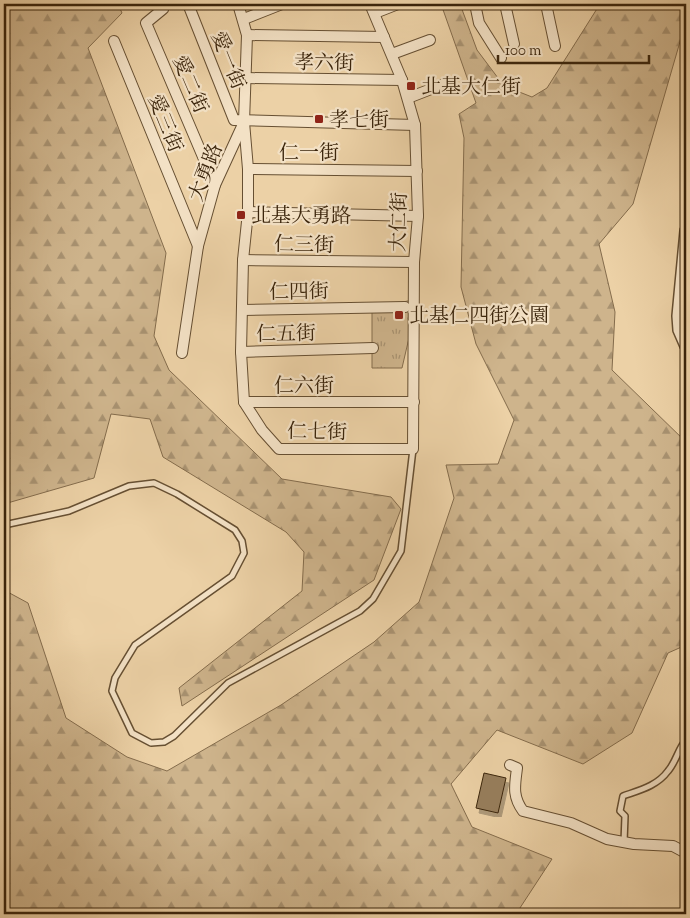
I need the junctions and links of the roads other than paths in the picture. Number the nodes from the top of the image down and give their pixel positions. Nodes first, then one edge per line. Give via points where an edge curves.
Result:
1 (160, 4) edge
2 (188, 4) edge
3 (238, 4) edge
4 (282, 4) edge
5 (398, 4) edge
6 (476, 4) edge
7 (505, 4) edge
8 (546, 4) edge
9 (373, 9) edge
10 (244, 19) junction
11 (247, 36) junction
12 (384, 37) junction
13 (430, 40) dead end
14 (114, 41) dead end
15 (514, 44) dead end
16 (555, 46) dead end
17 (392, 54) junction
18 (502, 58) dead end
19 (245, 78) junction
20 (402, 80) junction
21 (444, 84) dead end
22 (408, 98) junction
23 (244, 122) junction
24 (415, 125) junction
25 (248, 169) junction
26 (417, 170) junction
27 (215, 185) junction
28 (248, 212) junction
29 (418, 216) junction
30 (686, 231) edge
31 (198, 246) junction
32 (243, 260) junction
33 (414, 262) junction
34 (405, 307) dead end
35 (243, 310) junction
36 (686, 346) edge
37 (373, 348) dead end
38 (241, 352) junction
39 (182, 353) dead end
40 (244, 402) junction
41 (414, 402) junction
42 (413, 449) junction
43 (4, 525) edge
44 (686, 740) edge
45 (510, 765) dead end
46 (624, 842) junction
47 (686, 853) edge

1 - 27 street, 愛二街 via 163,9 146,23
2 - 23 street, 愛一街 via 234,120
3 - 10 street, 大勇路
4 - 10 street
5 - 9 street
6 - 18 street via 479,23
7 - 15 street
8 - 16 street
9 - 12 street, 大仁街
10 - 11 street, 大勇路
11 - 12 street
11 - 19 street, 大勇路
12 - 17 street, 大仁街
13 - 17 street
14 - 31 street, 愛三街
17 - 20 street, 大仁街
19 - 20 street, 孝六街
19 - 23 street, 大勇路
20 - 22 street, 大仁街
21 - 22 street
22 - 24 street, 大仁街
23 - 24 street
23 - 25 street
23 - 27 street, 大勇路
24 - 26 street, 大仁街
25 - 26 street, 仁一街
25 - 28 street, 仁三街
26 - 29 street, 大仁街
27 - 31 street, 大勇路
28 - 29 street
28 - 32 street, 仁三街
29 - 33 street, 大仁街
30 - 36 street via 678,316
31 - 39 street, 大勇路
32 - 33 street, 仁三街
32 - 35 street, 仁四街
33 - 41 street, 大仁街
34 - 35 street, 仁四街
35 - 38 street, 仁五街
37 - 38 street, 仁五街
38 - 40 street, 仁六街
40 - 41 street, 仁六街
40 - 42 street, 仁七街 via 279,449
41 - 42 street, 大仁街
42 - 43 lane via 401,551 374,599 360,611 228,683 164,742 151,743 132,734 112,691 115,678 135,644 232,576 244,553 242,541 235,530 154,483 129,486 69,511
44 - 46 lane via 669,771 652,786 623,796 620,811 625,816
45 - 46 street via 517,768 514,792 522,811 571,822 607,839
46 - 47 street via 673,846

